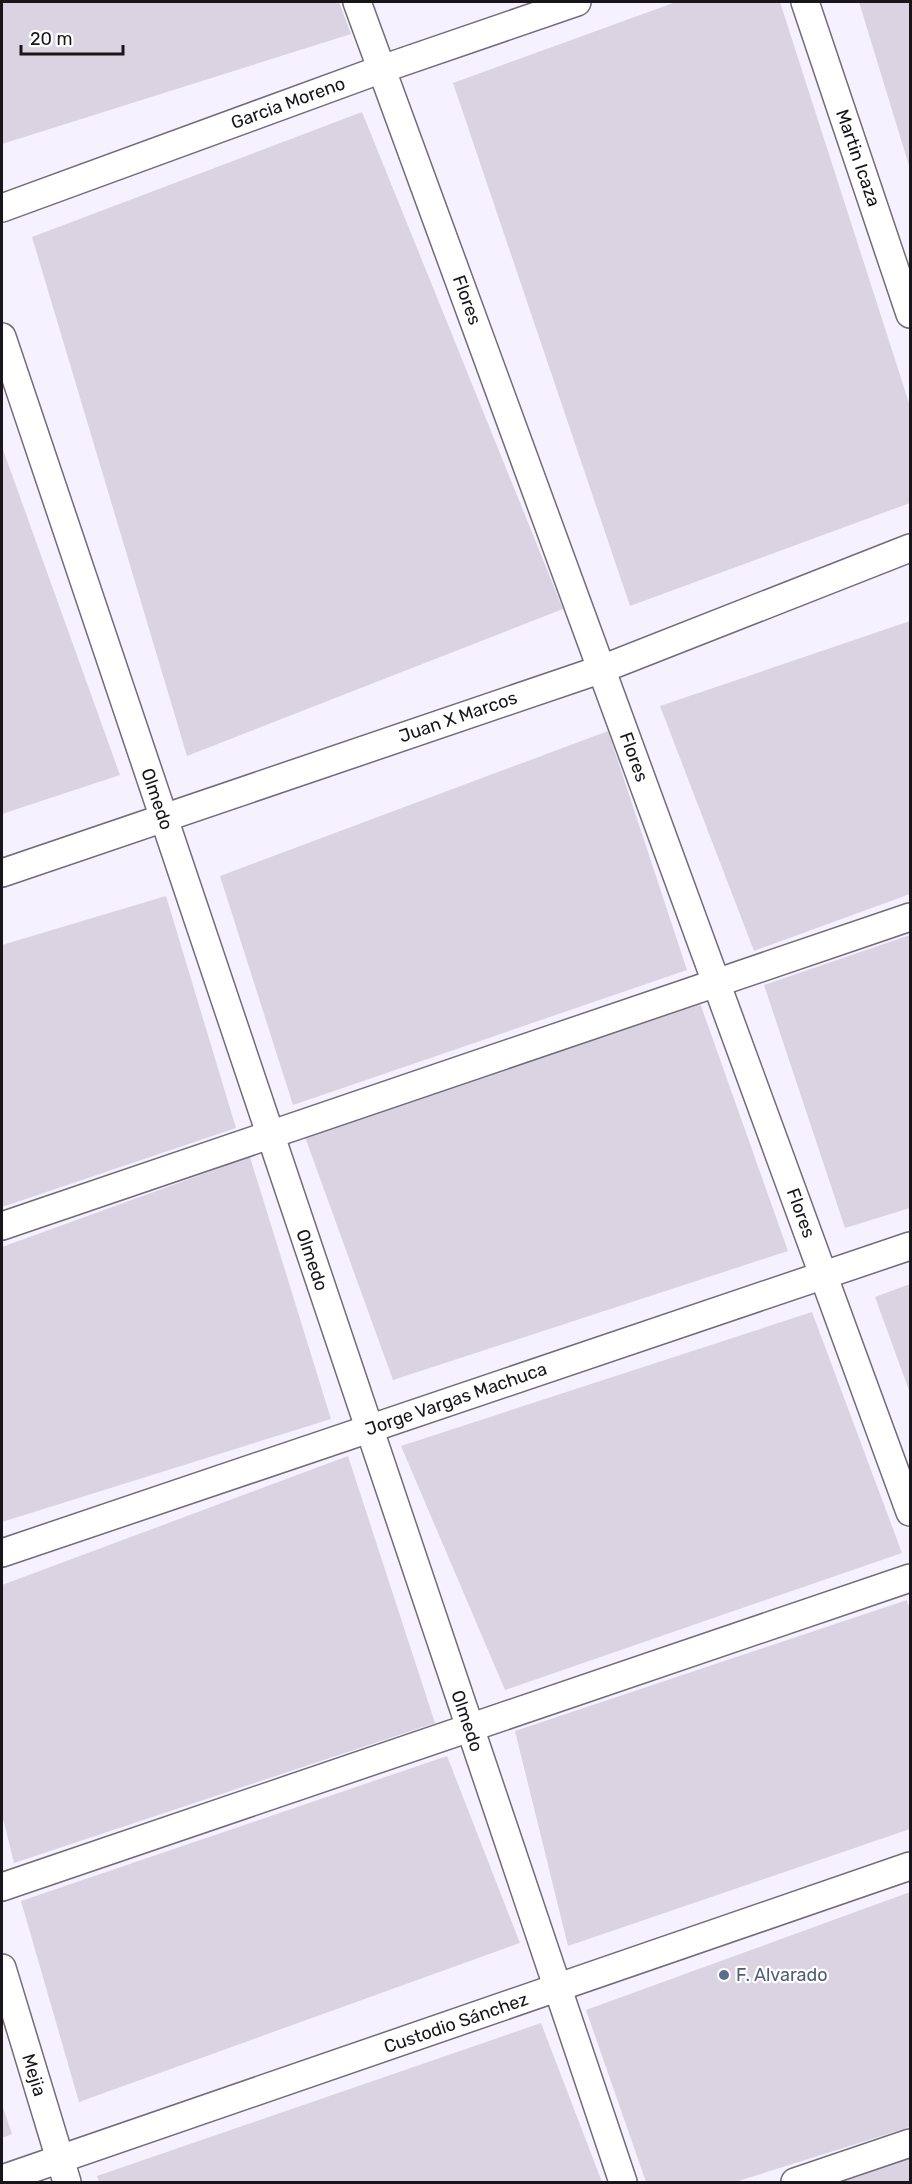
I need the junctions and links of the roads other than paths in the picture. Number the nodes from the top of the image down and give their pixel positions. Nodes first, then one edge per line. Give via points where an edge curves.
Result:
1 (357, 2) edge
2 (576, 2) edge
3 (806, 2) edge
4 (382, 69) junction
5 (2, 208) edge
6 (910, 314) edge
7 (2, 338) edge
8 (910, 548) edge
9 (602, 669) junction
10 (163, 817) junction
11 (2, 873) edge
12 (910, 917) edge
13 (716, 981) junction
14 (270, 1134) junction
15 (2, 1226) edge
16 (910, 1246) edge
17 (824, 1275) junction
18 (369, 1428) junction
19 (910, 1512) edge
20 (2, 1553) edge
21 (910, 1578) edge
22 (470, 1728) junction
23 (910, 1866) edge
24 (2, 1887) edge
25 (2, 1968) edge
26 (557, 1988) junction
27 (910, 2143) edge
28 (63, 2171) edge
29 (2, 2179) edge
30 (623, 2182) edge
31 (795, 2182) edge

1 - 4 street, Flores
2 - 4 street, Garcia Moreno
3 - 6 street, Martin Icaza
4 - 5 street, Garcia Moreno
4 - 9 street, Flores
7 - 10 street, Olmedo
8 - 9 street, Juan X Marcos
9 - 10 street, Juan X Marcos
9 - 13 street, Flores
10 - 11 street, Juan X Marcos
10 - 14 street, Olmedo
12 - 13 street
13 - 14 street
13 - 17 street, Flores
14 - 15 street
14 - 18 street, Olmedo
16 - 17 street, Jorge Vargas Machuca
17 - 18 street, Jorge Vargas Machuca
17 - 19 street, Flores
18 - 20 street, Jorge Vargas Machuca
18 - 22 street, Olmedo
21 - 22 street
22 - 24 street
22 - 26 street, Olmedo
23 - 26 street, Custodio Sánchez
25 - 28 street, Mejia
26 - 28 street, Custodio Sánchez
26 - 30 street, Olmedo
27 - 31 street
28 - 29 street, Custodio Sánchez

